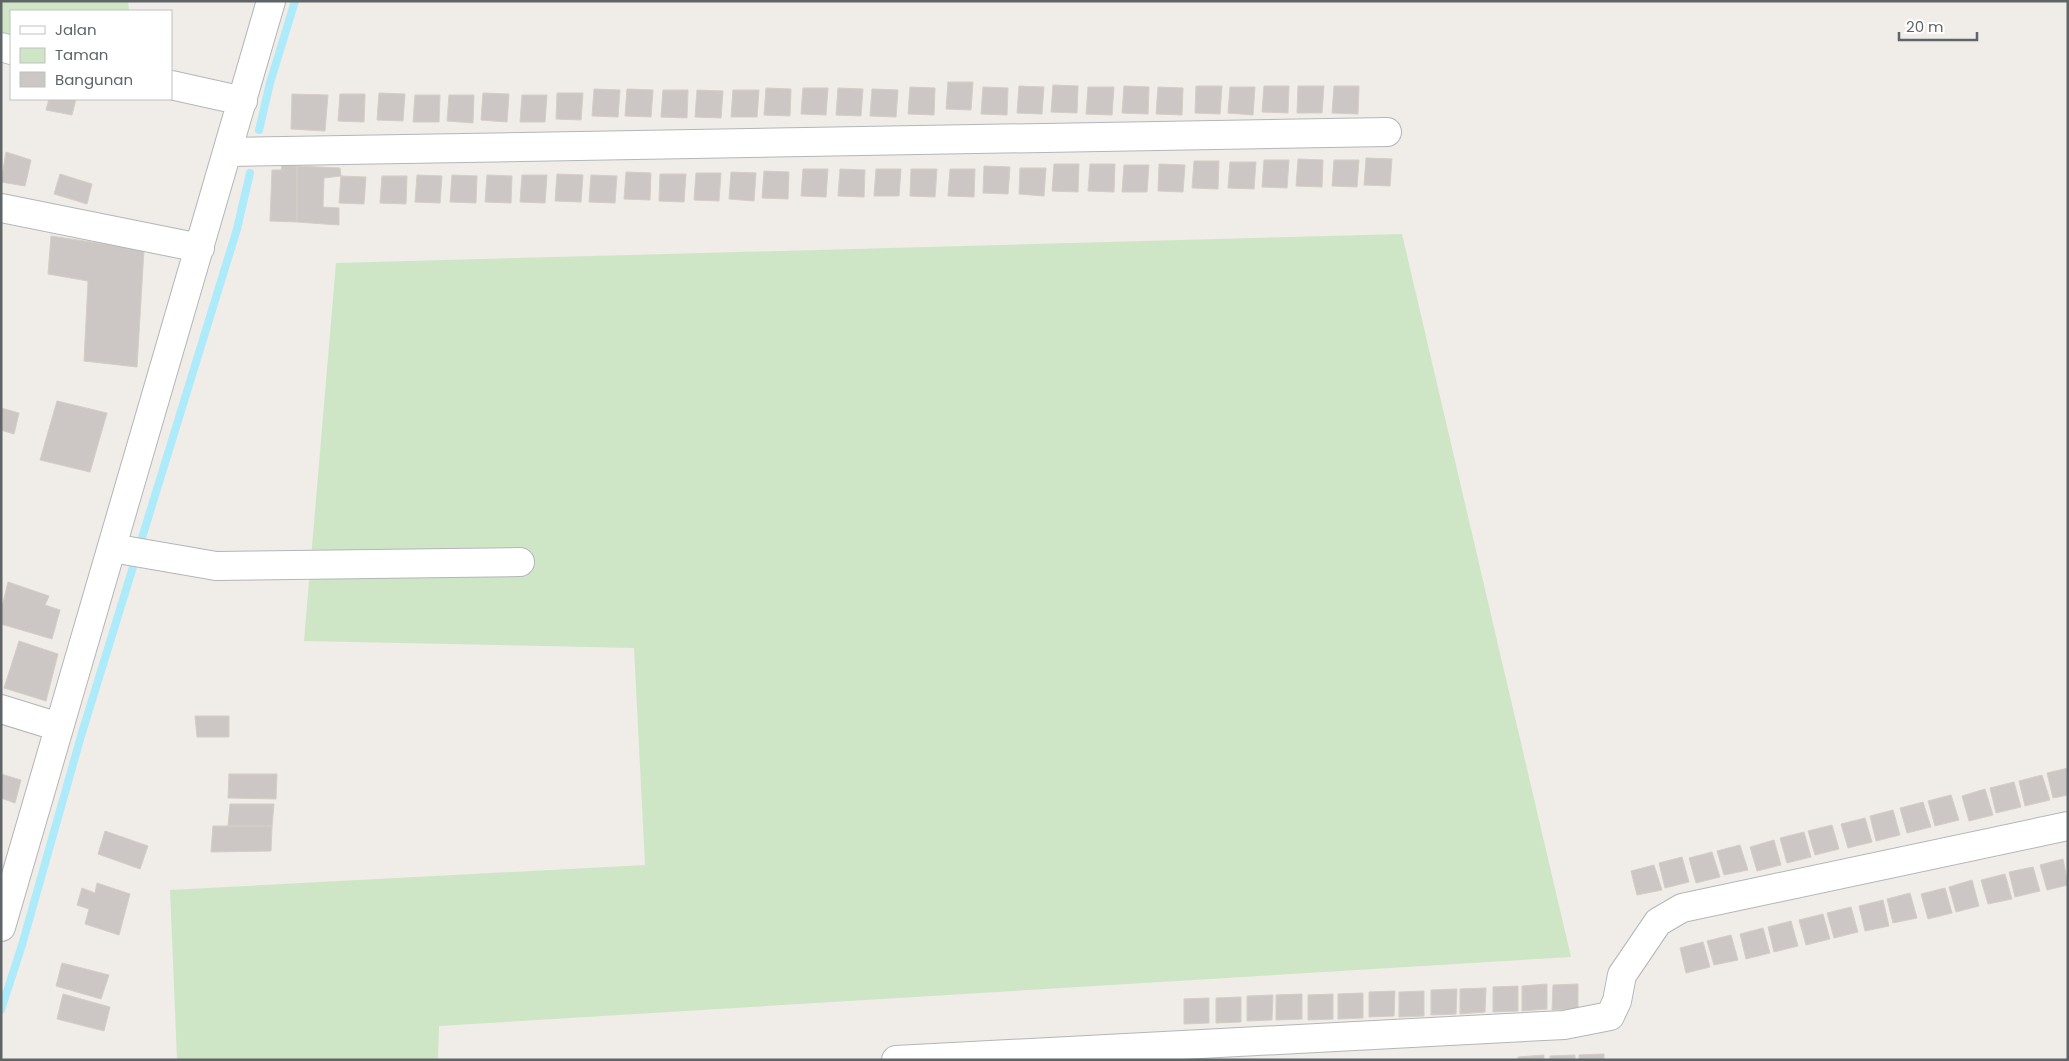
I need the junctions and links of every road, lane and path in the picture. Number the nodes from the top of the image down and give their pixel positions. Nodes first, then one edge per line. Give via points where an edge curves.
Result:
1 (271, 1) edge
2 (172, 85) edge
3 (242, 101) junction
4 (1386, 132) dead end
5 (228, 152) junction
6 (1, 208) edge
7 (200, 248) junction
8 (116, 549) junction
9 (520, 562) dead end
10 (1, 709) edge
11 (59, 727) junction
12 (2068, 826) edge
13 (1, 927) edge
14 (896, 1060) edge

1 - 3 street
2 - 3 street
3 - 5 street
4 - 5 street
5 - 7 street
6 - 7 street
7 - 8 street
8 - 9 street via 216,566
8 - 11 street
10 - 11 street
11 - 13 street
12 - 14 street via 1682,908 1658,922 1622,975 1617,1001 1610,1016 1594,1021

